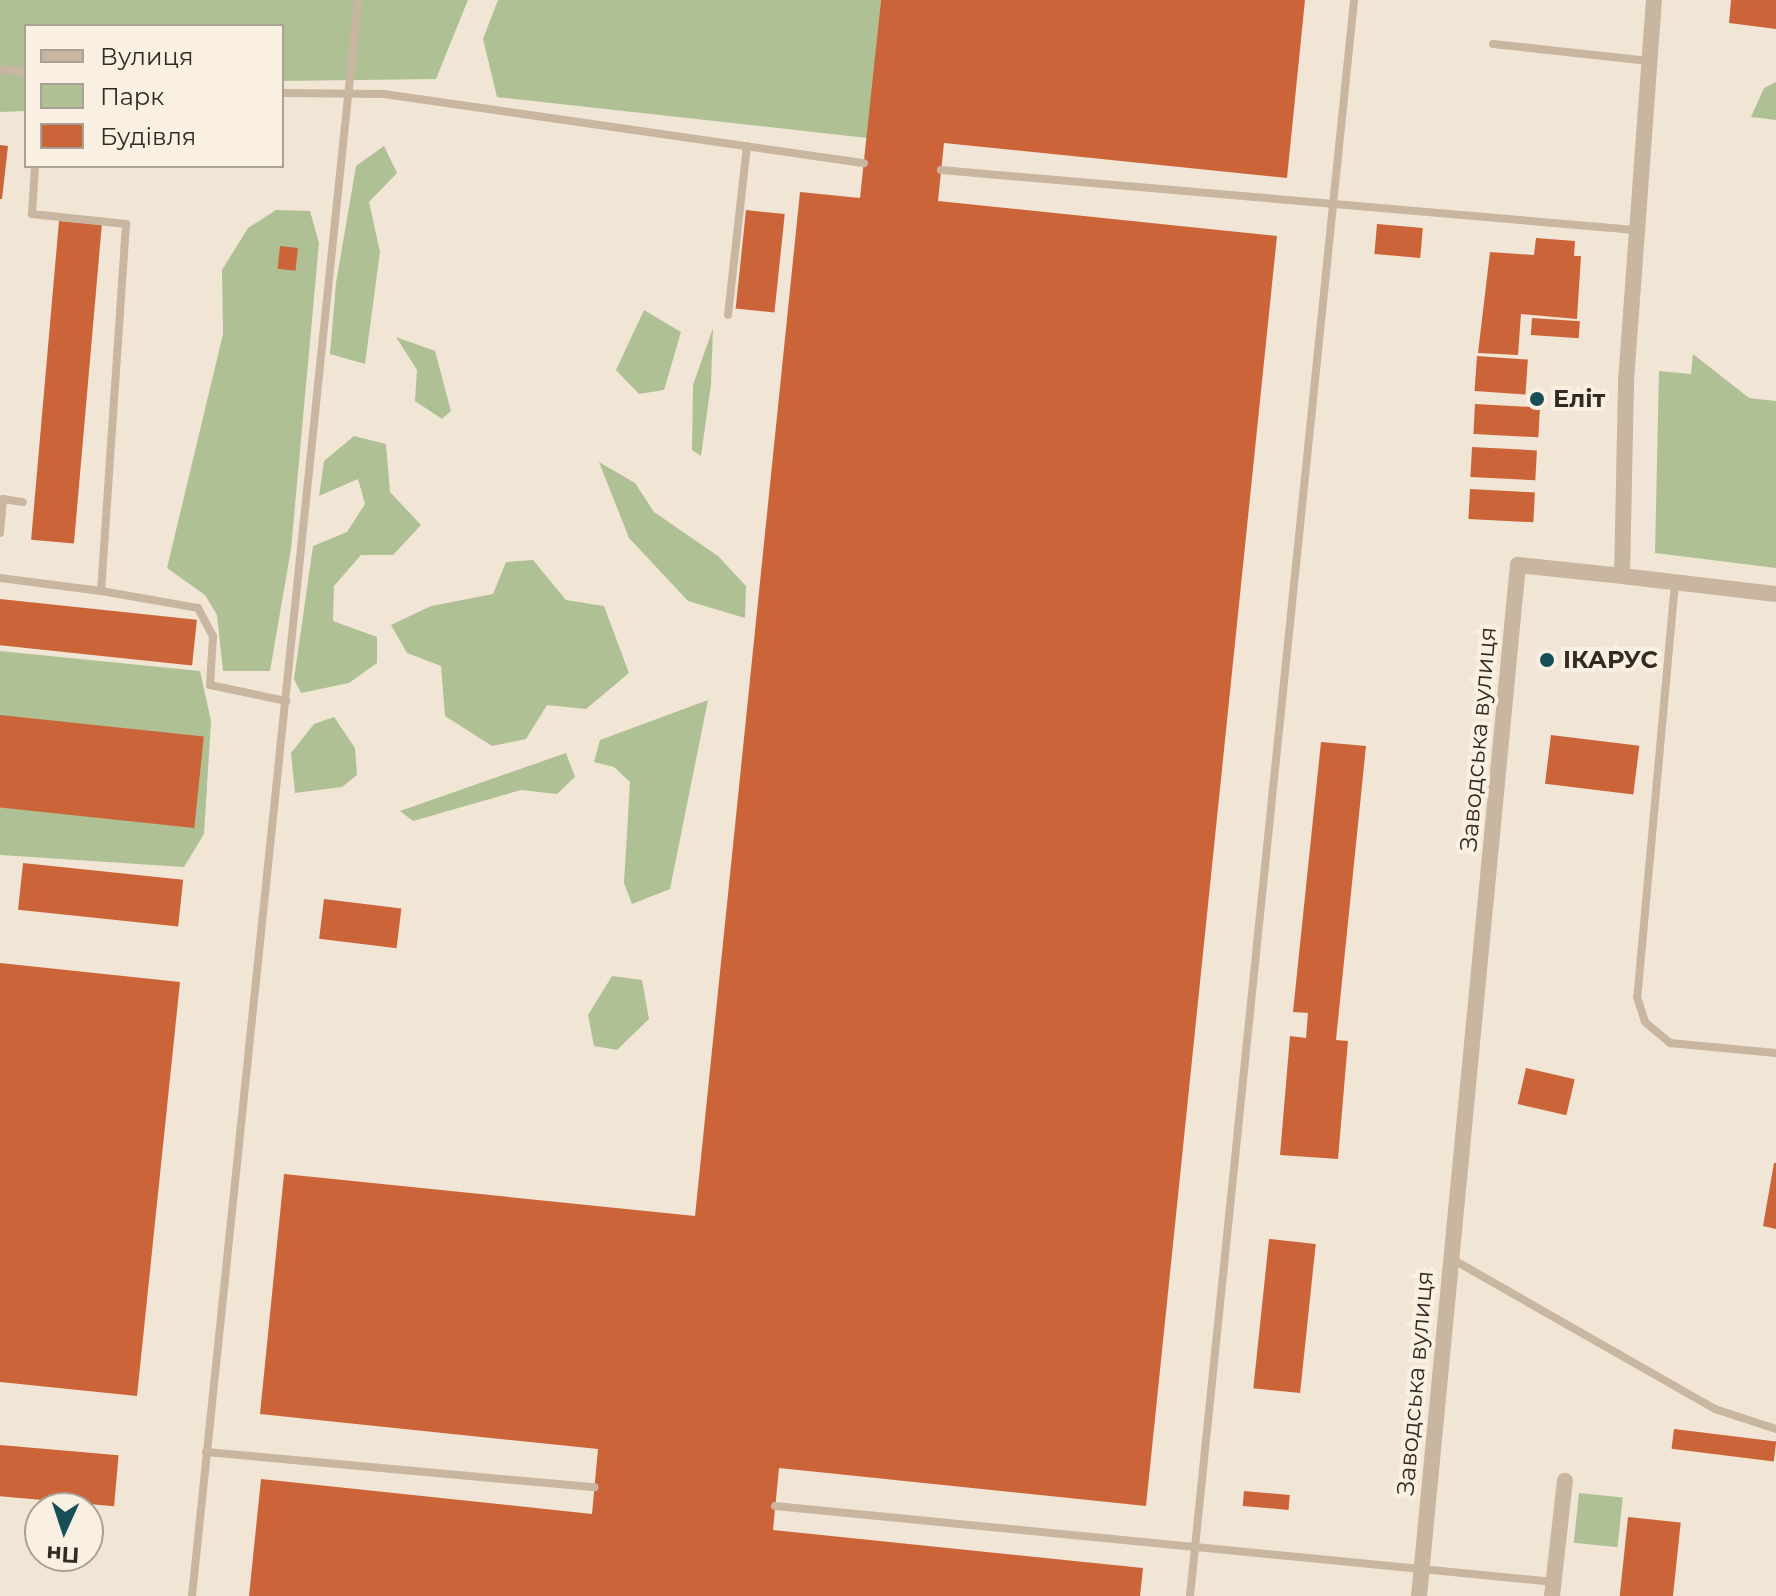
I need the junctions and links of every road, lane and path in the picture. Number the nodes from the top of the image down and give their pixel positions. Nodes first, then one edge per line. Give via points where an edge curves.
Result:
1 (358, 0) edge
2 (1354, 0) edge
3 (1654, 0) edge
4 (1493, 44) dead end
5 (1649, 61) junction
6 (0, 69) edge
7 (24, 72) edge
8 (284, 93) edge
9 (352, 94) junction
10 (747, 146) junction
11 (864, 163) dead end
12 (35, 168) edge
13 (941, 170) dead end
14 (1336, 210) junction
15 (1635, 230) junction
16 (728, 315) dead end
17 (23, 502) dead end
18 (0, 533) edge
19 (1622, 576) junction
20 (0, 578) edge
21 (1675, 583) junction
22 (101, 591) junction
23 (1776, 594) edge
24 (286, 701) junction
25 (1776, 1053) edge
26 (1451, 1258) junction
27 (1776, 1429) edge
28 (206, 1452) junction
29 (1565, 1481) dead end
30 (594, 1487) dead end
31 (775, 1506) dead end
32 (1195, 1547) junction
33 (1422, 1564) junction
34 (1553, 1589) edge
35 (192, 1596) edge
36 (1190, 1596) edge
37 (1419, 1596) edge

1 - 9 lane
2 - 14 lane
3 - 5 street
4 - 5 lane
5 - 15 street
6 - 7 lane
8 - 9 lane
9 - 10 lane
9 - 24 lane
10 - 11 lane
10 - 16 lane
12 - 22 lane via 32,214 126,224
13 - 14 lane
14 - 15 lane
14 - 32 lane
15 - 19 street
17 - 18 lane via 3,499
19 - 21 street
19 - 26 street, Заводська вулиця via 1518,565
20 - 22 lane
21 - 23 street
21 - 25 lane via 1637,997 1645,1022 1670,1043
22 - 24 lane via 198,608 213,636 210,685
24 - 28 lane
26 - 27 lane via 1715,1409
26 - 33 street, Заводська вулиця
28 - 30 lane
28 - 35 lane
29 - 34 street
31 - 32 lane
32 - 33 lane
32 - 36 lane
33 - 34 lane
33 - 37 street, Заводська вулиця

